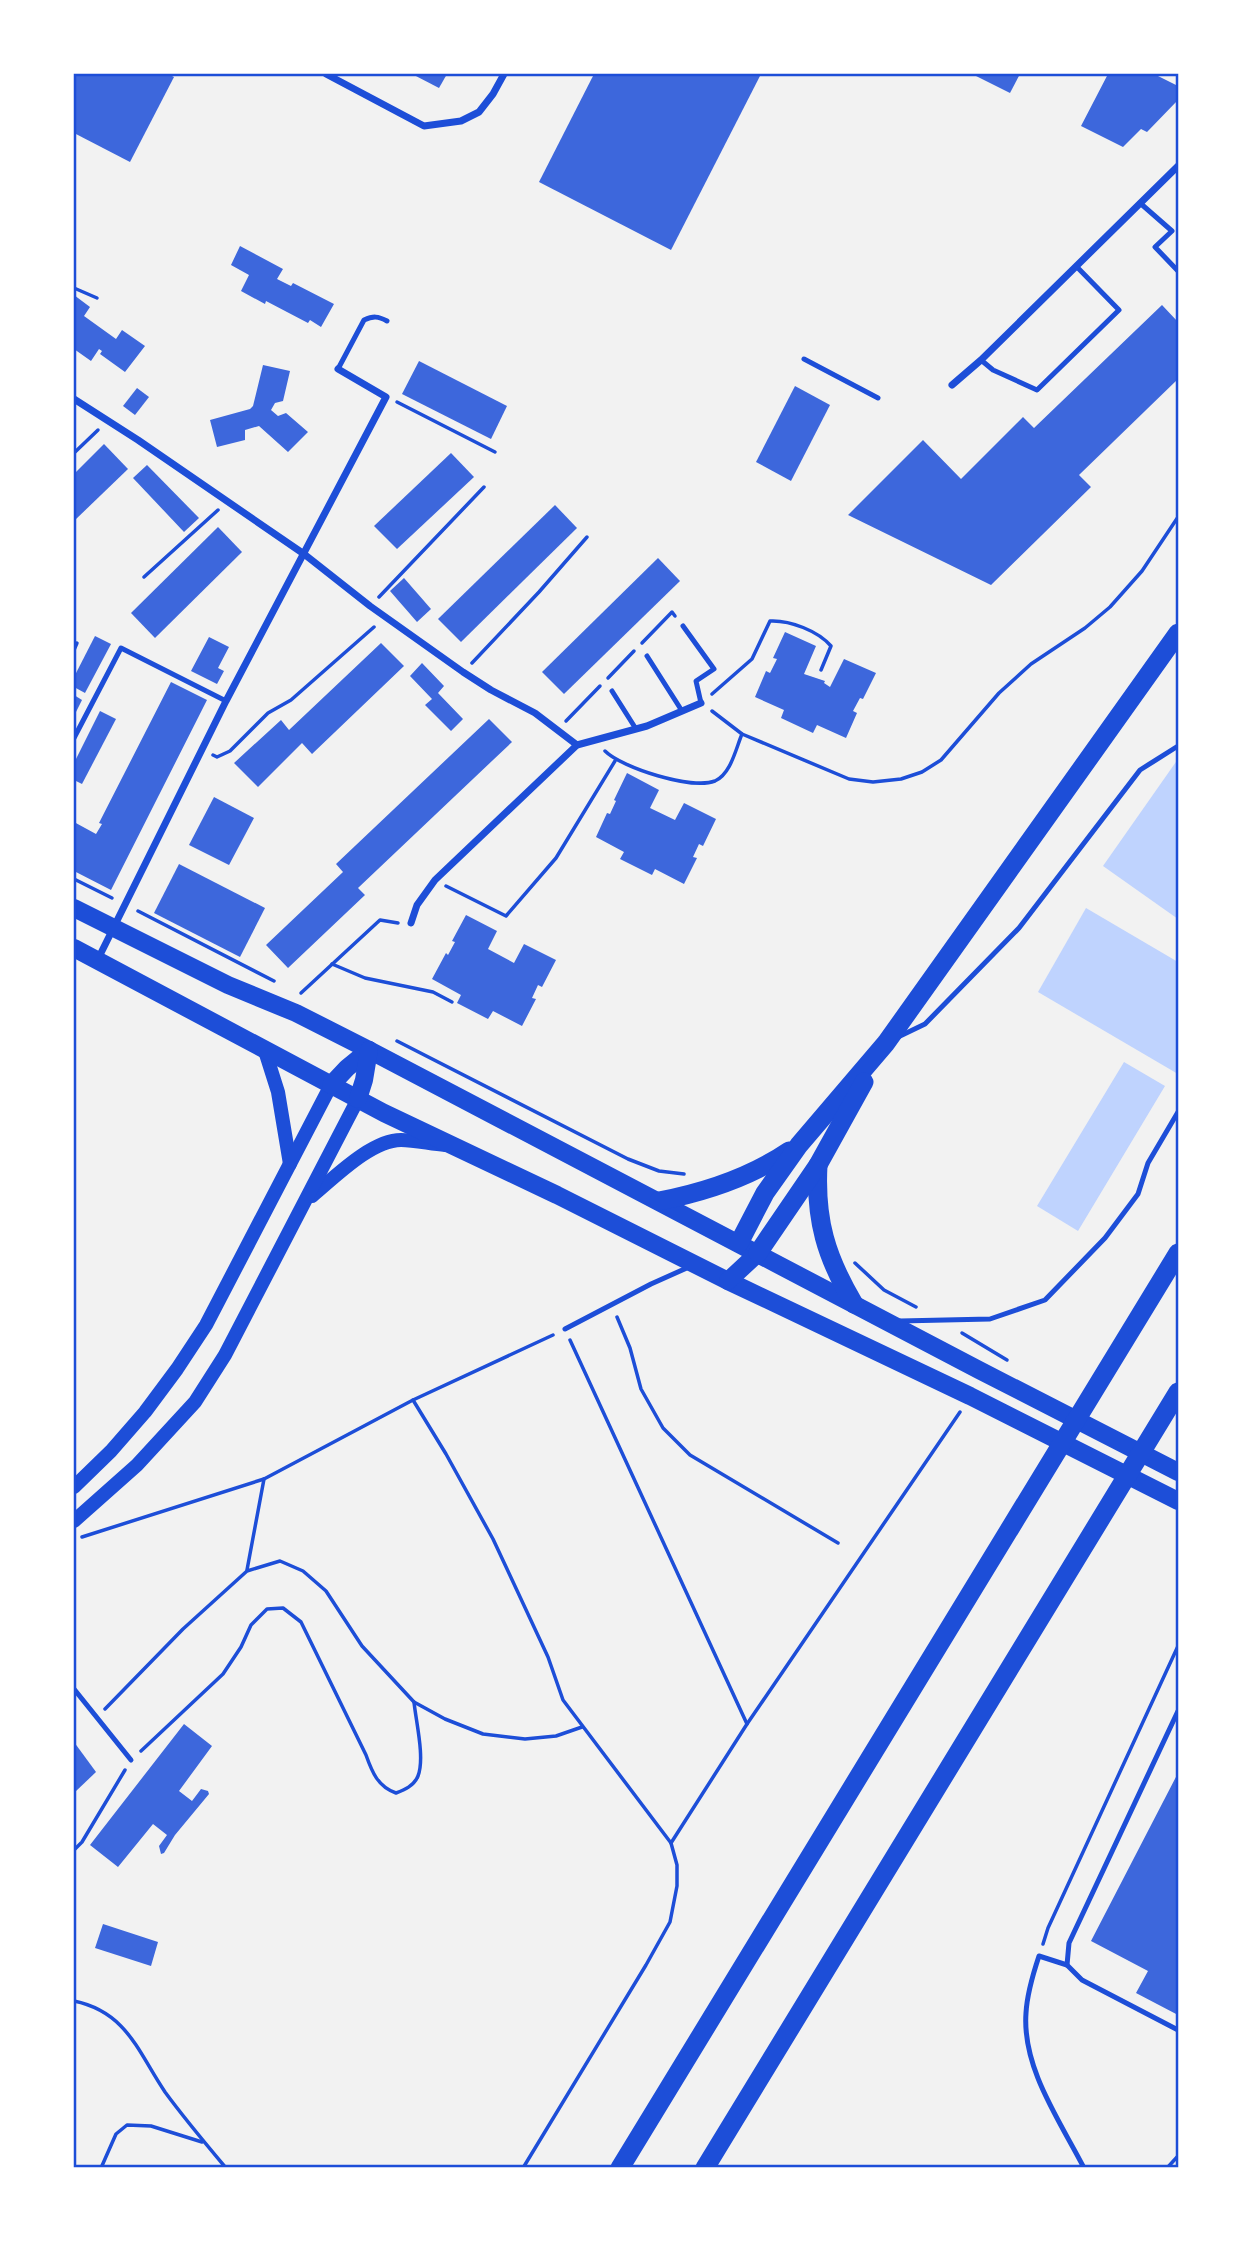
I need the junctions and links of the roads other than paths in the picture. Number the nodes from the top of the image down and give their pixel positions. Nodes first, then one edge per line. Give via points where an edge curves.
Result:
1 (326, 74) edge
2 (504, 74) edge
3 (1178, 166) edge
4 (1140, 203) junction
5 (1076, 267) junction
6 (1178, 271) edge
7 (387, 321) dead end
8 (804, 359) dead end
9 (981, 360) junction
10 (338, 369) joint
11 (952, 385) dead end
12 (878, 398) dead end
13 (74, 399) edge
14 (304, 554) junction
15 (683, 626) road end
16 (1178, 633) edge
17 (647, 656) dead end
18 (612, 691) dead end
19 (226, 701) junction
20 (701, 703) joint
21 (682, 711) junction
22 (636, 729) junction
23 (74, 738) edge
24 (577, 745) junction
25 (1178, 746) edge
26 (74, 908) edge
27 (411, 923) road end
28 (113, 928) junction
29 (74, 948) edge
30 (97, 961) junction
31 (886, 1043) junction
32 (369, 1050) junction
33 (265, 1051) junction
34 (331, 1086) junction
35 (358, 1099) junction
36 (1178, 1112) edge
37 (799, 1145) junction
38 (452, 1146) junction
39 (289, 1164) junction
40 (818, 1165) junction
41 (305, 1201) junction
42 (659, 1201) junction
43 (738, 1243) junction
44 (758, 1253) junction
45 (1178, 1253) edge
46 (695, 1264) junction
47 (728, 1281) junction
48 (854, 1304) junction
49 (887, 1321) junction
50 (565, 1329) road end
51 (1178, 1392) edge
52 (1177, 1471) edge
53 (74, 1486) edge
54 (1170, 1497) edge
55 (74, 1521) edge
56 (74, 1689) edge
57 (1178, 1711) edge
58 (131, 1760) road end
59 (1067, 1965) junction
60 (1178, 2030) edge
61 (620, 2168) edge
62 (705, 2168) edge
63 (1084, 2168) edge

1 - 2 street via 424,126 461,121 479,112
3 - 4 street
4 - 5 street
4 - 6 lane via 1172,231 1155,247
5 - 9 street
5 - 9 lane via 1119,310 1037,390
7 - 10 lane via 379,316 364,320
8 - 12 lane
9 - 11 street
10 - 14 street via 386,397
13 - 14 street
14 - 19 street
14 - 24 street via 463,672 536,713
15 - 20 lane via 714,669 696,681
16 - 31 highway
17 - 21 lane
18 - 22 lane
19 - 23 lane via 121,648
19 - 28 street
20 - 21 street
21 - 22 street
22 - 24 street
24 - 27 street via 435,880 417,905
25 - 31 lane via 1140,770 1019,928 984,964 925,1024
26 - 28 main road
28 - 30 street
28 - 32 main road
29 - 30 main road
30 - 33 main road
31 - 37 highway
31 - 40 highway
32 - 34 main road
32 - 35 main road
32 - 42 main road
33 - 34 main road
33 - 39 main road via 278,1092
34 - 35 main road
34 - 39 main road
35 - 38 main road
35 - 41 main road
36 - 49 lane via 1148,1163 1138,1194 1105,1238 1045,1300 990,1319
37 - 42 highway via 724,1185
37 - 43 highway
38 - 41 main road via 398,1140 379,1146
38 - 46 main road
39 - 53 main road via 206,1325 177,1369 111,1451
40 - 44 highway
40 - 48 highway via 819,1219 825,1246
41 - 55 main road via 225,1355 195,1402 137,1465
42 - 43 main road
43 - 44 main road
43 - 47 main road
44 - 47 main road
44 - 48 main road
45 - 61 highway
46 - 47 main road
46 - 50 lane
47 - 54 main road
48 - 49 main road
49 - 52 main road
51 - 62 highway
56 - 58 lane
57 - 59 lane via 1069,1943
59 - 60 lane via 1082,1980
59 - 63 lane via 1039,1956 1031,1980 1026,2033 1039,2081

